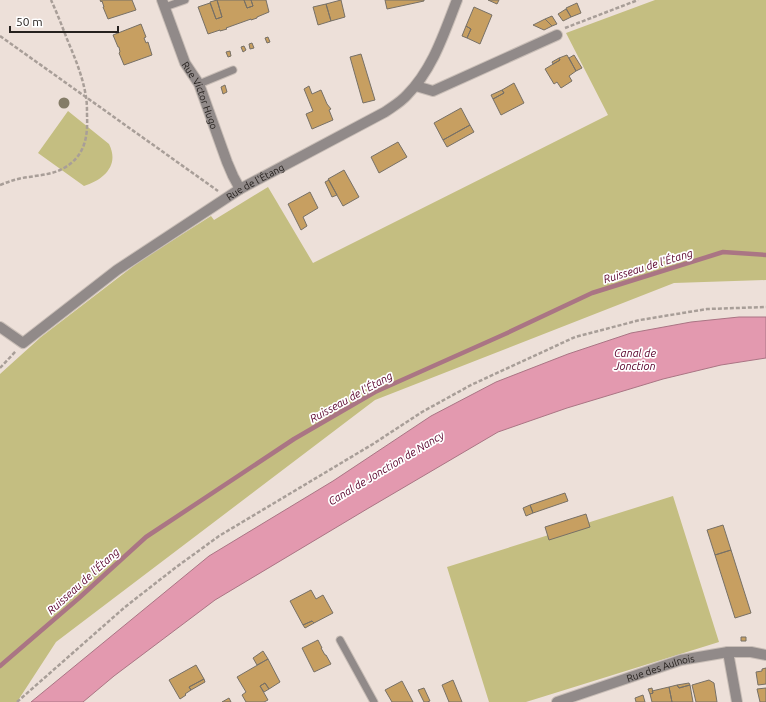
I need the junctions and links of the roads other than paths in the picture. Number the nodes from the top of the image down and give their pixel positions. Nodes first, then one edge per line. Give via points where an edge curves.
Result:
1 (186, 0) edge
2 (458, 0) edge
3 (164, 4) edge
4 (557, 35) road end
5 (233, 70) dead end
6 (199, 84) junction
7 (416, 86) junction
8 (240, 189) junction
9 (0, 327) edge
10 (340, 640) dead end
11 (728, 652) junction
12 (766, 655) edge
13 (374, 702) edge
14 (557, 702) edge
15 (737, 702) edge

1 - 3 lane
2 - 7 street, Rue de l'Étang via 433,59
3 - 6 street, Rue Victor Hugo via 185,63
4 - 7 street via 433,91
5 - 6 lane
6 - 8 street, Rue Victor Hugo via 227,162
7 - 8 street, Rue de l'Étang via 406,97 385,112
8 - 9 street, Rue de l'Étang via 118,270 23,343
10 - 13 lane
11 - 12 street, Rue des Aulnois
11 - 14 street, Rue des Aulnois via 681,660
11 - 15 street

